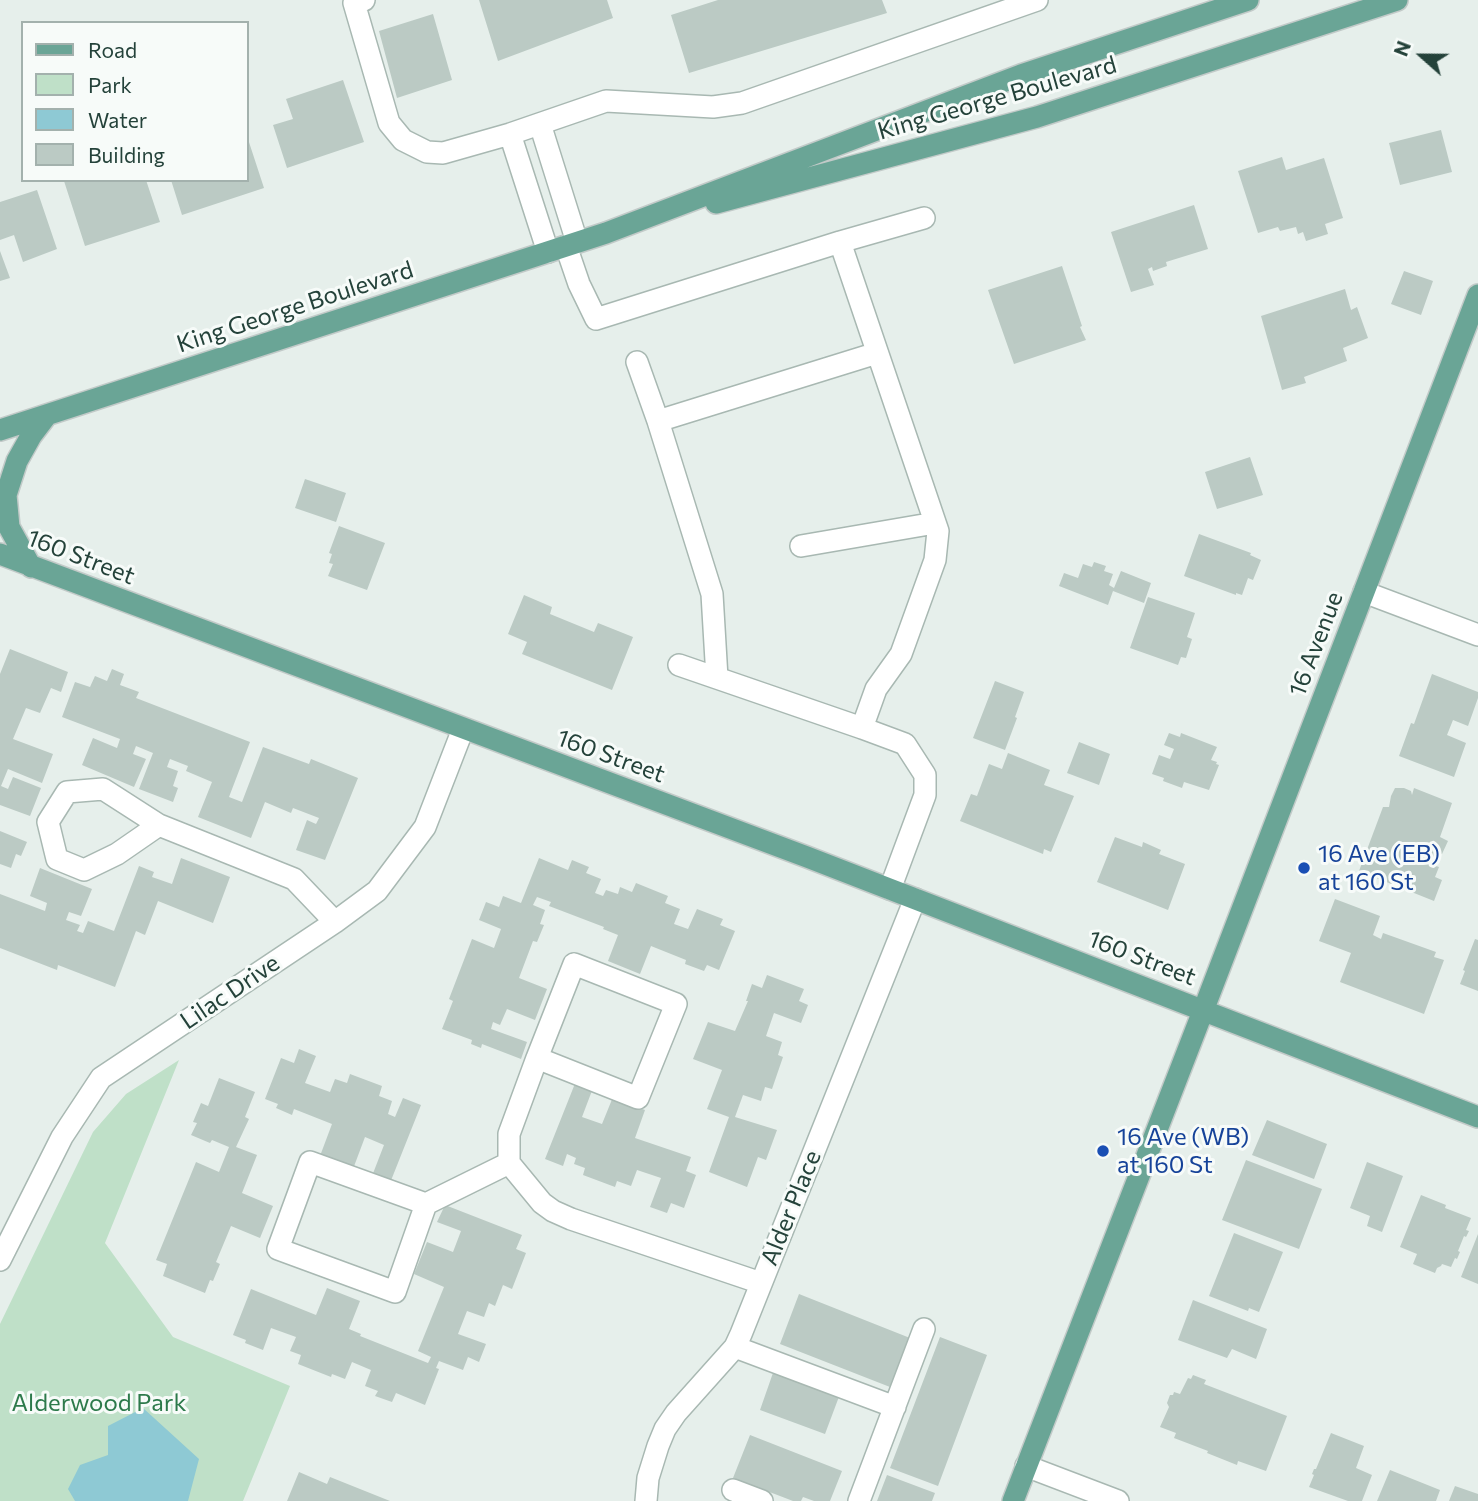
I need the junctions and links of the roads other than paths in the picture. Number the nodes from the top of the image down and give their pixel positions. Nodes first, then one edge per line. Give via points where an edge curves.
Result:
1 (363, 0) edge
2 (1037, 0) edge
3 (1248, 0) edge
4 (1397, 0) edge
5 (540, 124) junction
6 (510, 134) junction
7 (924, 218) dead end
8 (606, 233) junction
9 (840, 242) junction
10 (564, 247) junction
11 (1478, 295) edge
12 (877, 353) junction
13 (637, 362) dead end
14 (47, 415) junction
15 (658, 421) junction
16 (0, 430) edge
17 (935, 523) junction
18 (801, 546) dead end
19 (0, 554) edge
20 (32, 567) junction
21 (1364, 592) junction
22 (1478, 635) edge
23 (679, 665) dead end
24 (717, 678) junction
25 (862, 728) junction
26 (463, 729) junction
27 (159, 825) junction
28 (890, 889) junction
29 (915, 899) junction
30 (335, 922) junction
31 (1203, 1011) junction
32 (537, 1058) junction
33 (1478, 1116) edge
34 (509, 1163) junction
35 (426, 1204) junction
36 (0, 1259) edge
37 (761, 1283) junction
38 (924, 1329) dead end
39 (735, 1347) junction
40 (895, 1407) junction
41 (1026, 1466) junction
42 (733, 1490) dead end
43 (646, 1501) edge
44 (762, 1501) edge
45 (859, 1501) edge
46 (1013, 1501) edge
47 (1118, 1501) edge

1 - 6 street via 354,3 389,123 402,140 427,152 443,153
2 - 5 street via 742,103 713,107 606,101
3 - 8 main road, King George Boulevard via 1021,75
4 - 8 main road, King George Boulevard via 1037,117
5 - 6 street
5 - 10 street
6 - 10 street
7 - 9 street
8 - 10 main road, King George Boulevard
9 - 10 street via 596,319
9 - 12 street
10 - 14 main road, King George Boulevard
11 - 21 main road, 16 Avenue
12 - 15 street
12 - 17 street
13 - 15 street
14 - 16 main road, King George Boulevard
14 - 20 main road via 17,461 6,495 9,527
15 - 24 street via 712,594
17 - 18 street
17 - 25 street via 935,560 901,654 876,689
19 - 20 main road, 160 Street
20 - 26 main road, 160 Street
21 - 22 street
21 - 31 main road, 16 Avenue
23 - 24 street
24 - 25 street
25 - 28 street via 905,744 925,775 925,794
26 - 28 main road, 160 Street
26 - 30 street, Lilac Drive via 425,827 377,891
27 - 27 street via 84,870 57,859 48,821 67,792 103,789
27 - 30 street via 294,879
28 - 29 main road, 160 Street
29 - 31 main road, 160 Street
29 - 37 street, Alder Place
30 - 36 street, Lilac Drive via 101,1077 62,1137
31 - 33 main road, 160 Street
31 - 41 main road, 16 Avenue
32 - 32 street via 574,964 676,1004 638,1098
32 - 34 street via 509,1134
34 - 35 street
34 - 37 street via 553,1211
35 - 35 street via 310,1162 278,1249 395,1292
37 - 39 street, Alder Place
38 - 40 street
39 - 40 street
39 - 43 street, Alder Place via 665,1429 648,1478
40 - 45 street
41 - 46 main road, 16 Avenue
41 - 47 street
42 - 44 street

